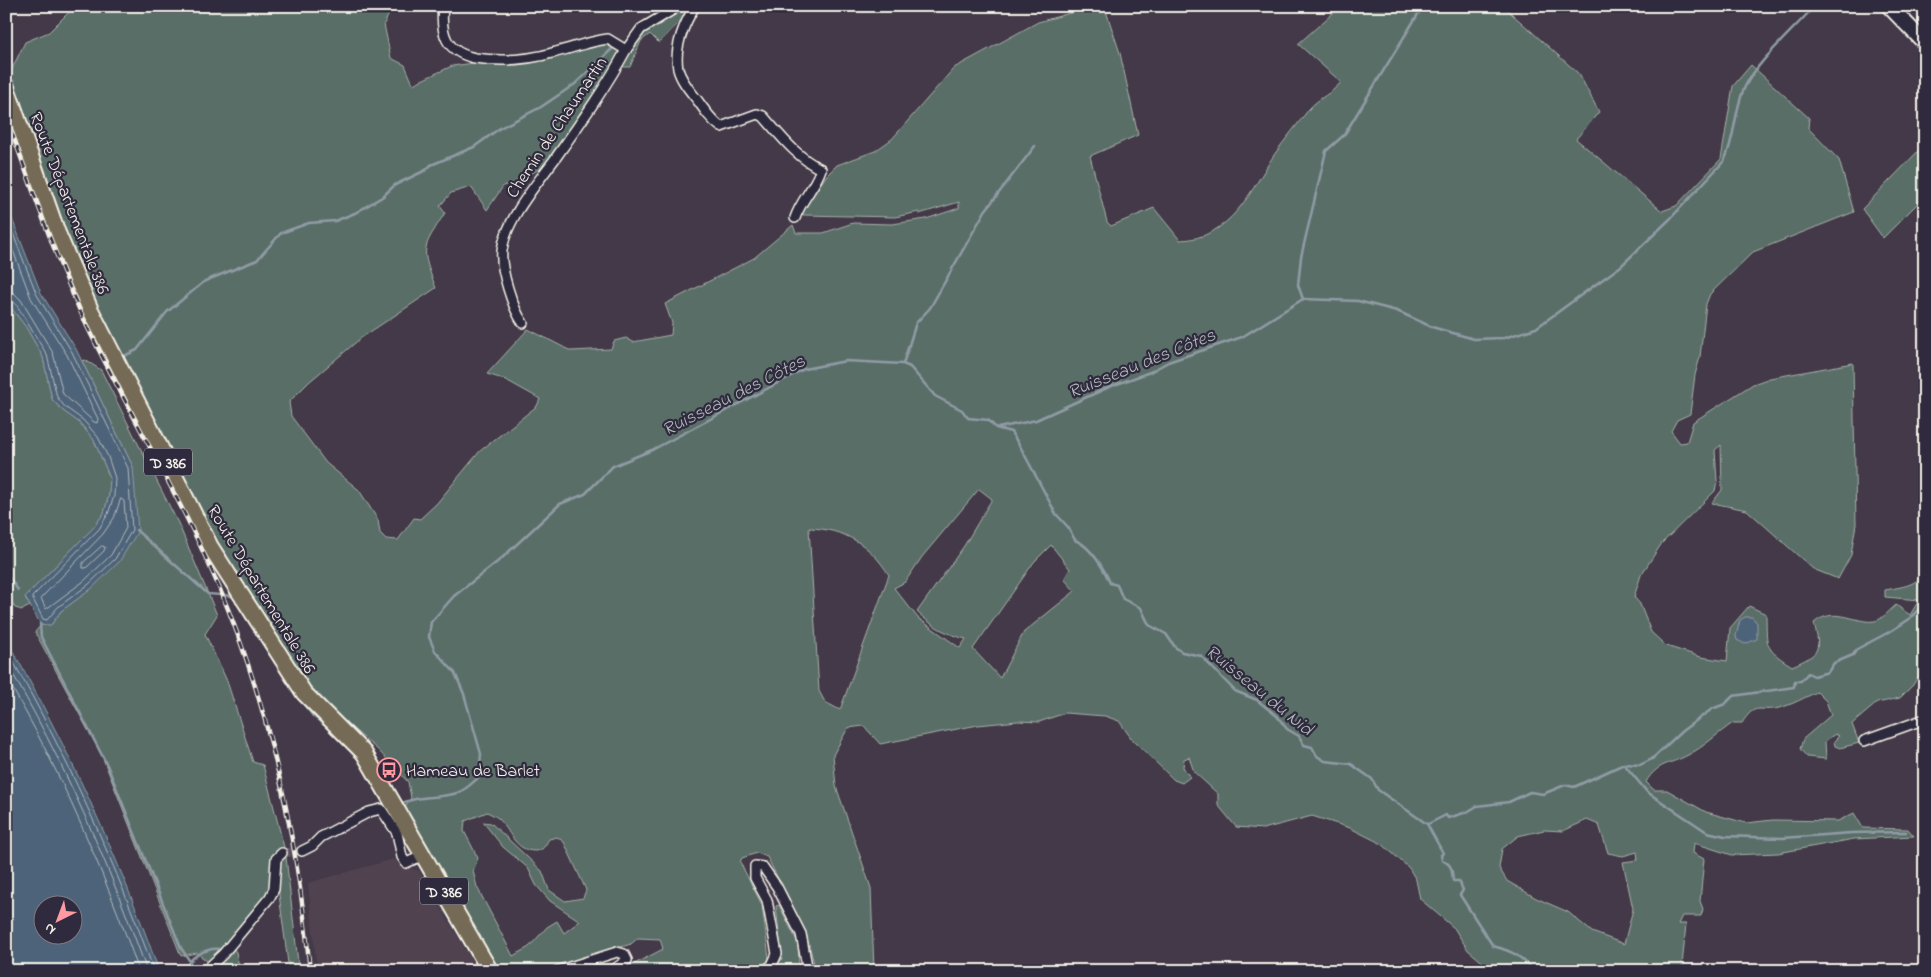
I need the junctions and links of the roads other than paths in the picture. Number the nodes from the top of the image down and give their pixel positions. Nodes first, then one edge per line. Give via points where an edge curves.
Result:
1 (443, 6) edge
2 (679, 6) edge
3 (695, 6) edge
4 (1889, 6) edge
5 (1925, 43) edge
6 (626, 50) junction
7 (6, 86) edge
8 (795, 218) dead end
9 (523, 324) dead end
10 (1925, 719) edge
11 (1864, 741) dead end
12 (302, 850) tunnel mouth
13 (282, 854) dead end
14 (424, 855) junction
15 (205, 971) edge
16 (490, 971) edge
17 (556, 971) edge
18 (612, 971) edge
19 (764, 971) edge
20 (808, 971) edge

1 - 6 street, Chemin de Chaumartin via 443,31 448,43 465,56 505,61 526,59 608,39
2 - 6 street via 641,29
3 - 8 street via 685,22 679,43 678,69 684,83 710,117 722,127 757,114 763,116 796,152 820,169 817,181
4 - 5 main road
6 - 9 street, Chemin de Chaumartin via 526,199 506,238 502,252 505,271 515,312
7 - 14 main road, Route Départementale 386 / D 386 via 57,232 90,309 210,546 304,693 364,754
10 - 11 street
12 - 14 street via 369,812 382,809 397,834 406,863
13 - 15 street via 276,859 274,889 270,897
14 - 16 main road, Route Départementale 386 / D 386
17 - 18 street via 617,952 624,954 627,960
19 - 20 street via 772,965 777,954 767,900 755,878 755,866 763,867 781,895 800,934

